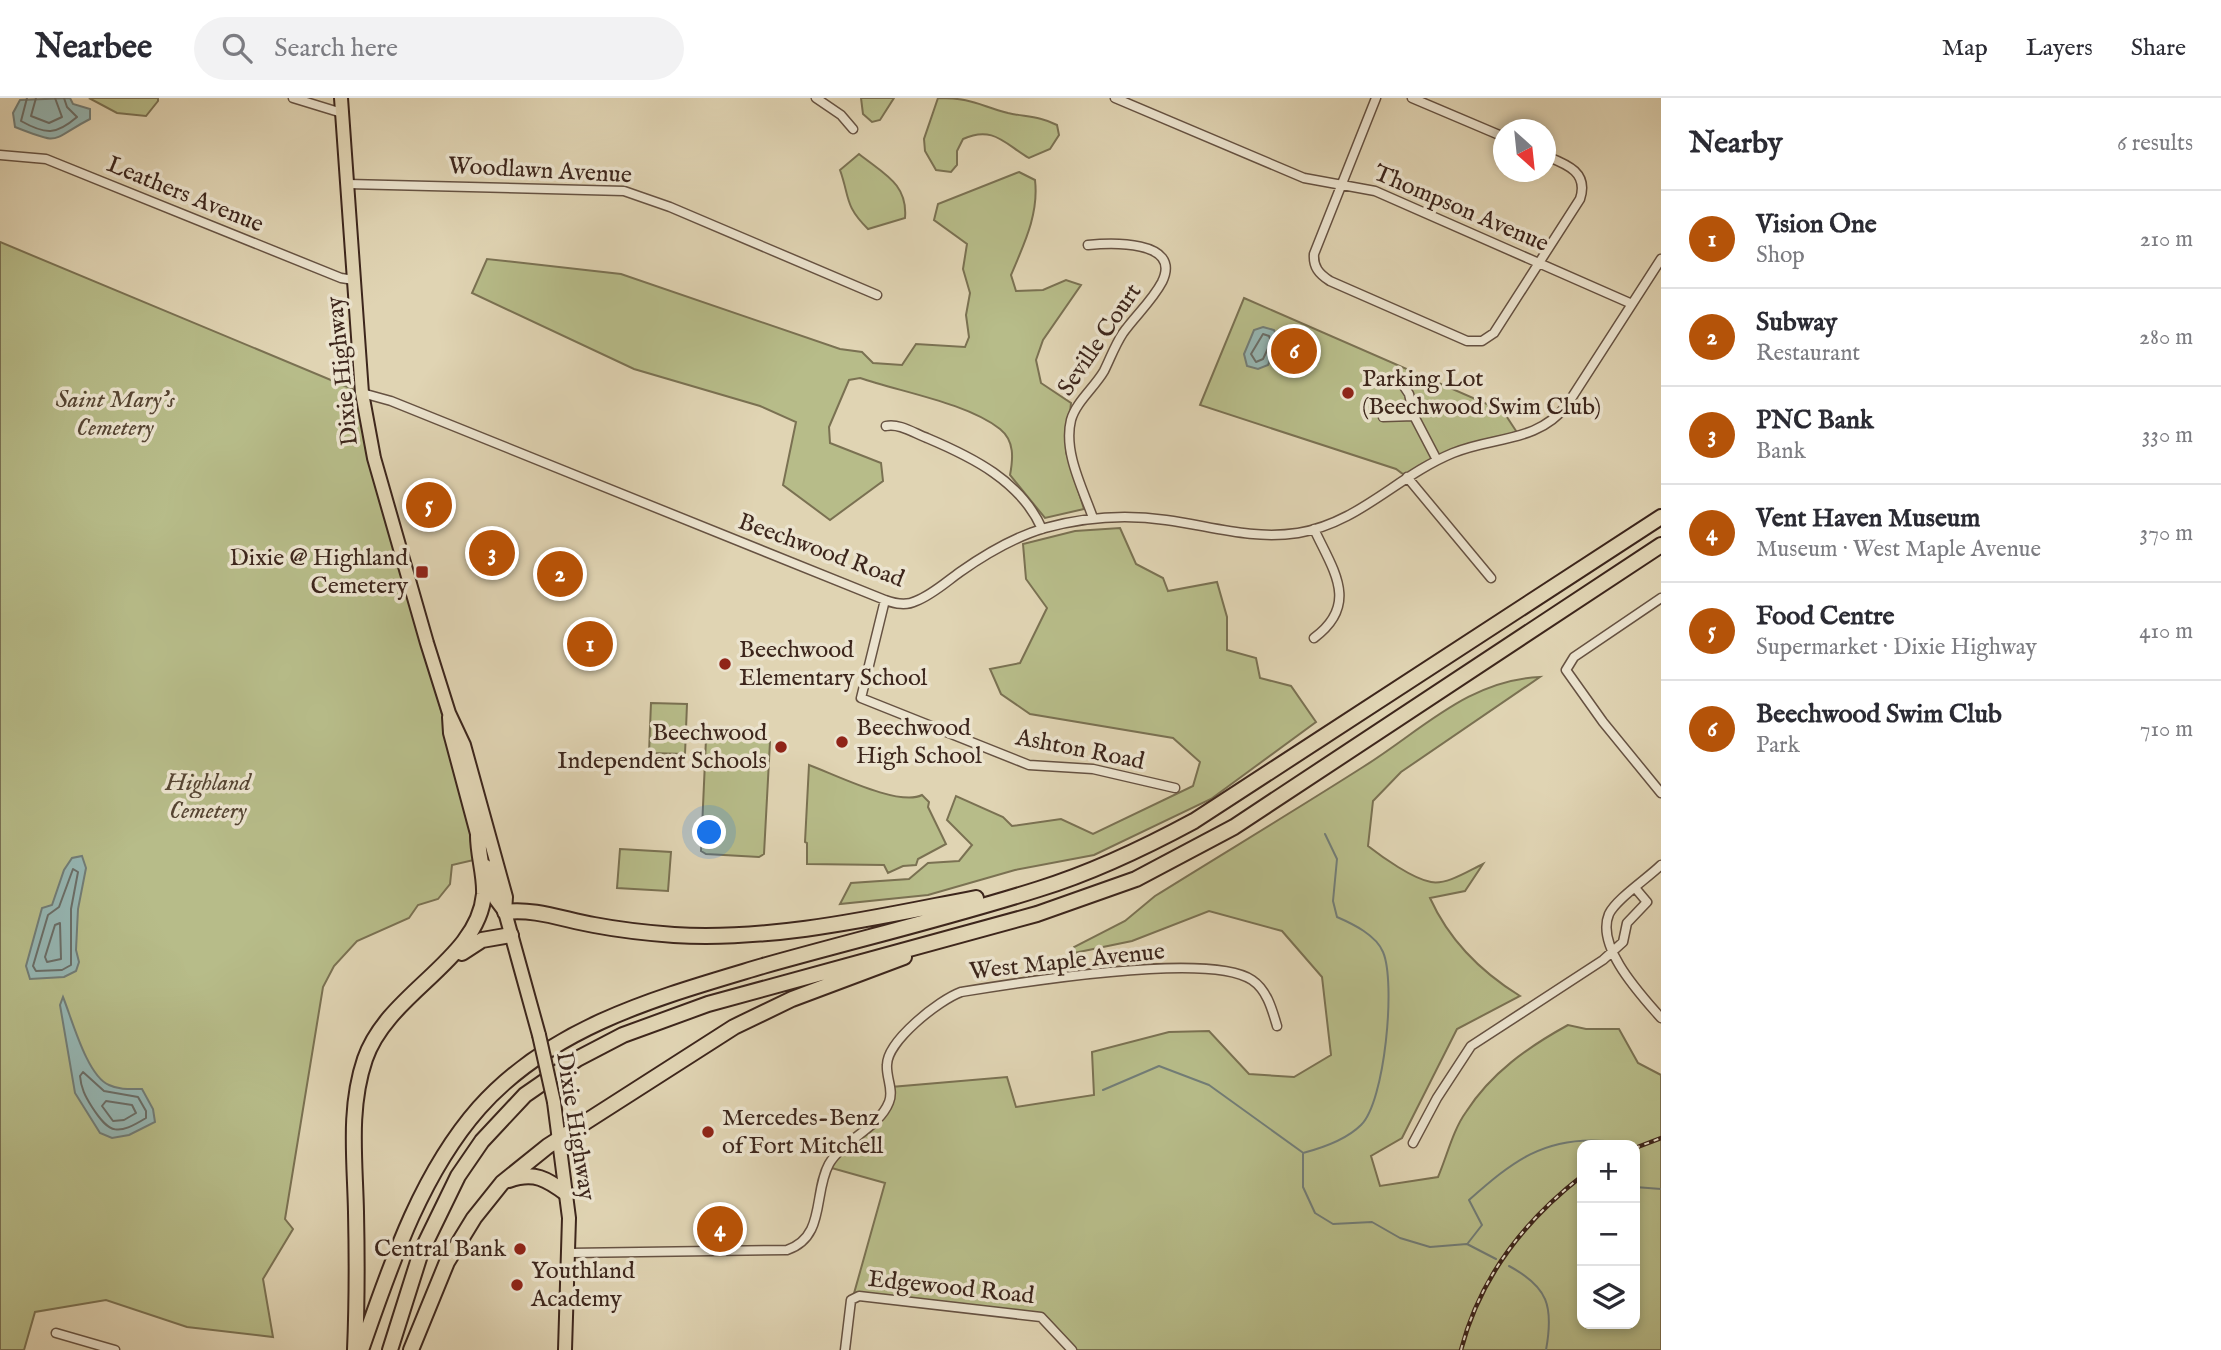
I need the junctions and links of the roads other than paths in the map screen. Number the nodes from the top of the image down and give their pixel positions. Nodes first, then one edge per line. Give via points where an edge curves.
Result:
1 (293, 98) edge
2 (341, 98) edge
3 (816, 98) edge
4 (1115, 98) edge
5 (1376, 98) edge
6 (1412, 98) edge
7 (342, 113) junction
8 (853, 129) dead end
9 (1493, 133) edge
10 (0, 155) edge
11 (1556, 160) edge
12 (348, 184) junction
13 (1342, 184) junction
14 (1088, 245) dead end
15 (1661, 259) edge
16 (1539, 262) junction
17 (354, 280) junction
18 (877, 295) dead end
19 (1632, 304) junction
20 (1401, 382) dead end
21 (362, 393) junction
22 (1414, 416) junction
23 (1383, 417) dead end
24 (886, 426) dead end
25 (1437, 460) junction
26 (1407, 477) junction
27 (1661, 508) edge
28 (1661, 517) edge
29 (1093, 519) junction
30 (1042, 529) junction
31 (1314, 529) junction
32 (1661, 545) edge
33 (1604, 554) junction
34 (1491, 578) dead end
35 (1661, 598) edge
36 (885, 600) junction
37 (1314, 638) dead end
38 (449, 713) junction
39 (1175, 788) dead end
40 (1661, 793) edge
41 (478, 836) junction
42 (1660, 869) edge
43 (1087, 873) junction
44 (1636, 889) junction
45 (505, 912) junction
46 (964, 934) junction
47 (511, 935) junction
48 (1611, 954) junction
49 (432, 974) junction
50 (1661, 1018) edge
51 (1277, 1026) dead end
52 (560, 1137) junction
53 (1413, 1143) dead end
54 (502, 1183) junction
55 (567, 1194) junction
56 (570, 1253) junction
57 (56, 1333) dead end
58 (115, 1350) edge
59 (355, 1350) edge
60 (361, 1350) edge
61 (390, 1350) edge
62 (411, 1350) edge
63 (565, 1350) edge
64 (845, 1350) edge
65 (1072, 1350) edge

1 - 7 street
2 - 7 main road, Dixie Highway
3 - 8 street
4 - 13 street, Thompson Avenue via 1304,178
5 - 13 street
6 - 9 street
7 - 12 main road, Dixie Highway
10 - 17 street, Leathers Avenue via 46,159
11 - 16 street via 1570,166 1583,187
12 - 17 main road, Dixie Highway
12 - 18 street, Woodlawn Avenue via 624,191
13 - 16 street, Thompson Avenue via 1375,191
13 - 16 street via 1314,254 1322,276 1467,341 1482,341 1494,332
14 - 29 street, Seville Court via 1120,242 1145,247 1159,257 1164,271 1161,283 1123,333 1071,421 1072,455
15 - 19 street, Beechwood Road
16 - 19 street, Thompson Avenue
17 - 21 main road, Dixie Highway
19 - 25 street, Beechwood Road via 1553,421 1536,432
20 - 22 street
21 - 36 street, Beechwood Road
21 - 38 main road, Dixie Highway via 374,457
22 - 23 street
22 - 25 street
24 - 30 street via 902,428 978,460 1032,508
25 - 26 street, Beechwood Road
26 - 31 street, Beechwood Road via 1363,509
26 - 34 street
27 - 33 highway
28 - 33 highway
29 - 30 street, Beechwood Road
29 - 31 street, Beechwood Road via 1168,520 1266,536
30 - 36 street, Beechwood Road via 995,548 915,602
31 - 37 street via 1337,580 1340,599 1332,622
32 - 46 highway via 1234,827 1183,856 1079,901
33 - 43 highway via 1194,821
35 - 40 street via 1574,657 1566,670
36 - 39 street, Ashton Road via 861,698 1029,765 1093,769
38 - 41 main road, Dixie Highway via 450,733
38 - 45 main road, Dixie Highway via 464,745 506,897
41 - 45 main road, Dixie Highway via 496,900
41 - 49 highway via 484,893 478,918 471,935
42 - 44 street
43 - 45 highway via 849,923 747,935 675,935 519,910
43 - 60 highway via 707,983 596,1022 557,1042 517,1070 442,1157 407,1230
44 - 48 street via 1610,913
44 - 48 street via 1647,902 1627,923 1623,942
45 - 47 main road, Dixie Highway
46 - 52 highway via 765,1011
46 - 61 highway via 666,1018 577,1059 525,1095 482,1141 447,1194 421,1252
47 - 49 highway via 474,943
47 - 52 main road, Dixie Highway, bridge
48 - 50 street
48 - 53 street via 1471,1046
49 - 59 highway via 377,1034 356,1090
51 - 56 street, West Maple Avenue via 1260,987 1249,978 1223,971 1142,968 961,992 936,1006 892,1049 887,1063 889,1103 831,1162 813,1228 800,1245 787,1250
52 - 54 highway
52 - 55 main road, Dixie Highway
54 - 55 highway via 536,1175
54 - 62 highway via 447,1262
55 - 56 main road, Dixie Highway
56 - 63 main road, Dixie Highway
57 - 58 street
64 - 65 street, Edgewood Road via 853,1297 1041,1317

